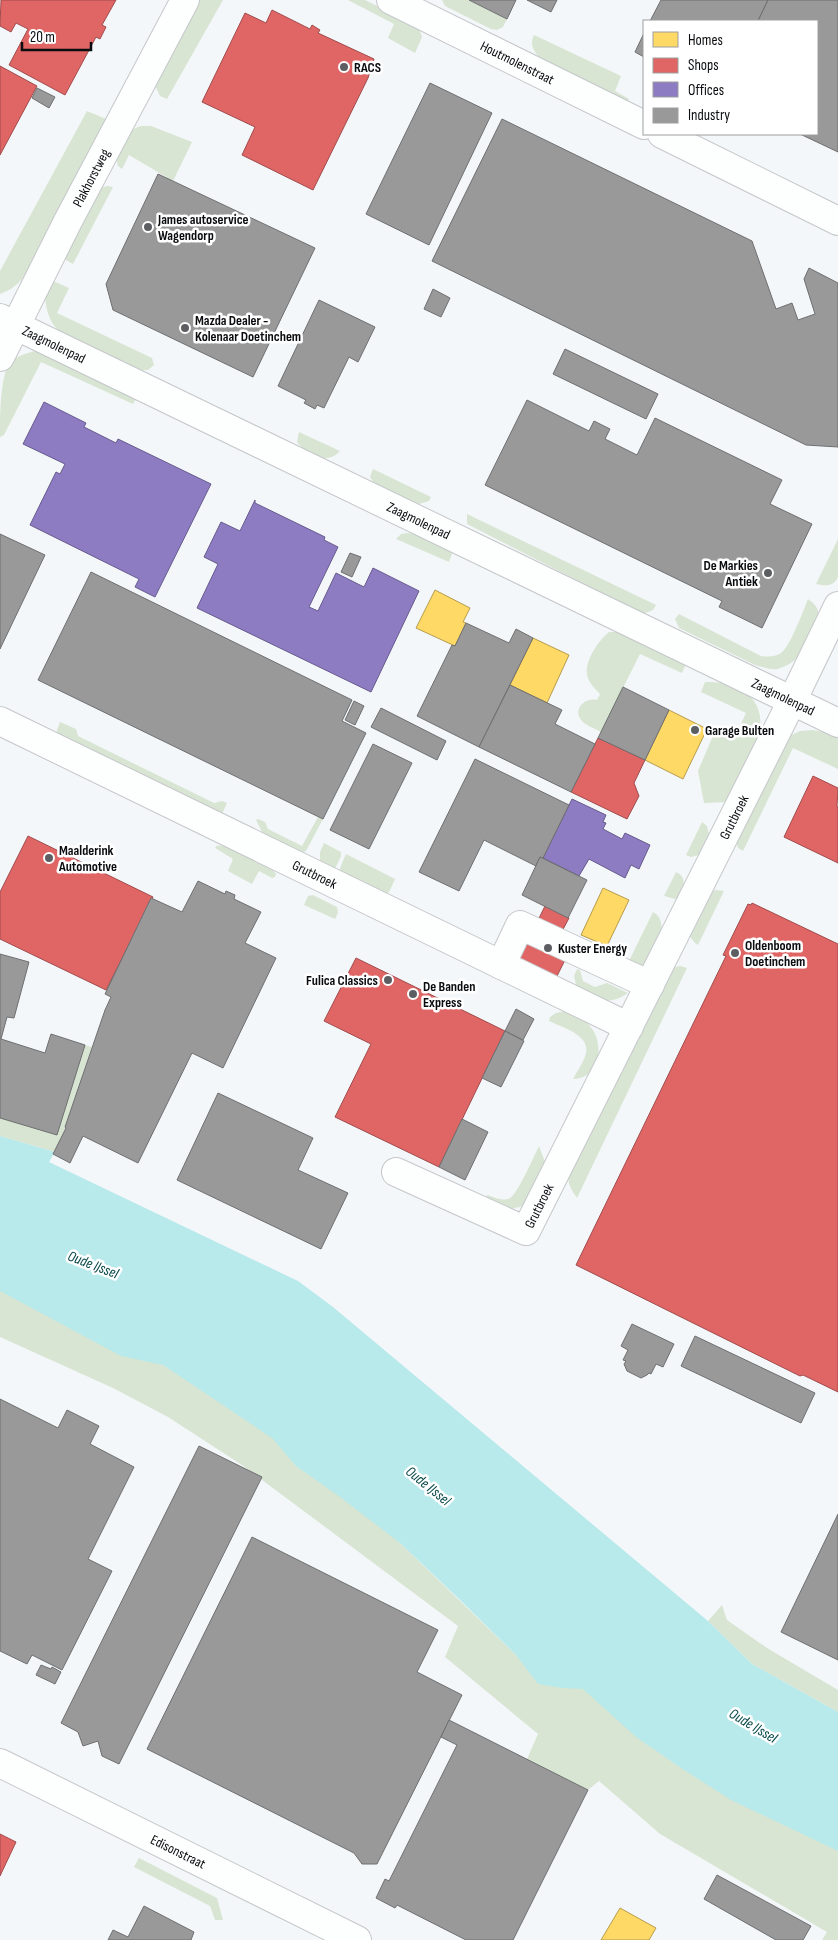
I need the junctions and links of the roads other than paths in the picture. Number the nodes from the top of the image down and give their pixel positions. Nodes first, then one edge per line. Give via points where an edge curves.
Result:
1 (185, 0) edge
2 (391, 0) edge
3 (643, 125) edge
4 (664, 135) edge
5 (838, 220) edge
6 (8, 321) edge
7 (0, 357) edge
8 (838, 606) edge
9 (792, 701) junction
10 (0, 721) edge
11 (838, 724) edge
12 (501, 965) junction
13 (650, 985) junction
14 (628, 1027) junction
15 (396, 1172) dead end
16 (0, 1763) edge
17 (356, 1940) edge

1 - 6 street, Plakhorstweg via 68,221
2 - 3 street, Houtmolenstraat
4 - 5 street
6 - 7 street, Plakhorstweg
6 - 9 street, Zaagmolenpad
8 - 9 street, Grutbroek
9 - 11 street, Zaagmolenpad
9 - 13 street, Grutbroek
10 - 12 street, Grutbroek
12 - 13 street via 520,925
12 - 14 street, Grutbroek
13 - 14 street, Grutbroek
14 - 15 street, Grutbroek via 526,1231
16 - 17 street, Edisonstraat

